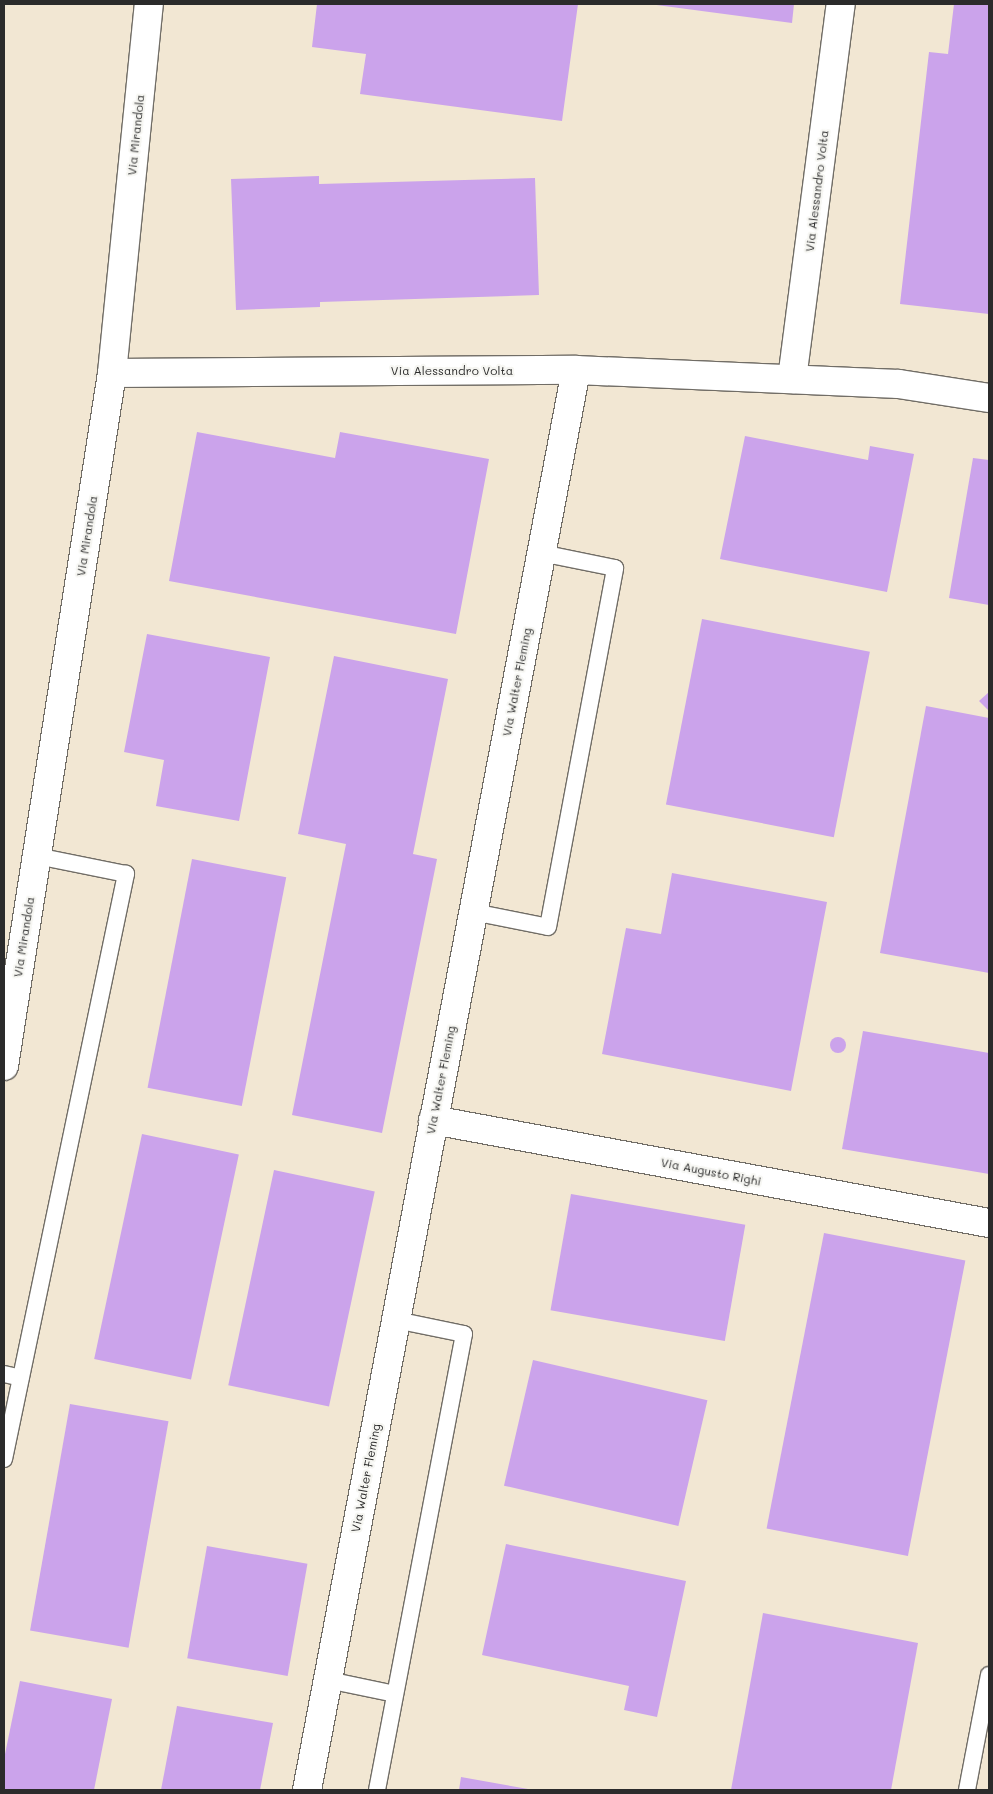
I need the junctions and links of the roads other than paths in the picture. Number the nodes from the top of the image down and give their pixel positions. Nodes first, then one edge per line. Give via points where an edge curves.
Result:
1 (149, 4) edge
2 (841, 4) edge
3 (576, 370) junction
4 (112, 373) junction
5 (792, 379) junction
6 (989, 398) edge
7 (541, 553) junction
8 (37, 856) junction
9 (473, 912) junction
10 (4, 1066) edge
11 (434, 1120) junction
12 (989, 1223) edge
13 (396, 1320) junction
14 (4, 1374) edge
15 (21, 1378) junction
16 (4, 1459) edge
17 (989, 1675) edge
18 (328, 1680) junction
19 (395, 1694) junction
20 (307, 1790) edge
21 (377, 1790) edge
22 (967, 1790) edge

1 - 4 street, Via Mirandola
2 - 5 street, Via Alessandro Volta
3 - 4 street, Via Alessandro Volta
3 - 5 street, Via Alessandro Volta
3 - 7 street, Via Walter Fleming
4 - 8 street, Via Mirandola
5 - 6 street, Via Alessandro Volta via 898,384
7 - 9 street, Via Walter Fleming
7 - 9 lane via 615,568 548,927
8 - 10 street, Via Mirandola
8 - 15 lane via 126,874
9 - 11 street, Via Walter Fleming
11 - 12 street, Via Augusto Righi
11 - 13 street, Via Walter Fleming
13 - 18 street, Via Walter Fleming
13 - 19 lane via 464,1334
14 - 15 lane
15 - 16 lane
17 - 22 lane
18 - 19 lane
18 - 20 street, Via Walter Fleming
19 - 21 lane

